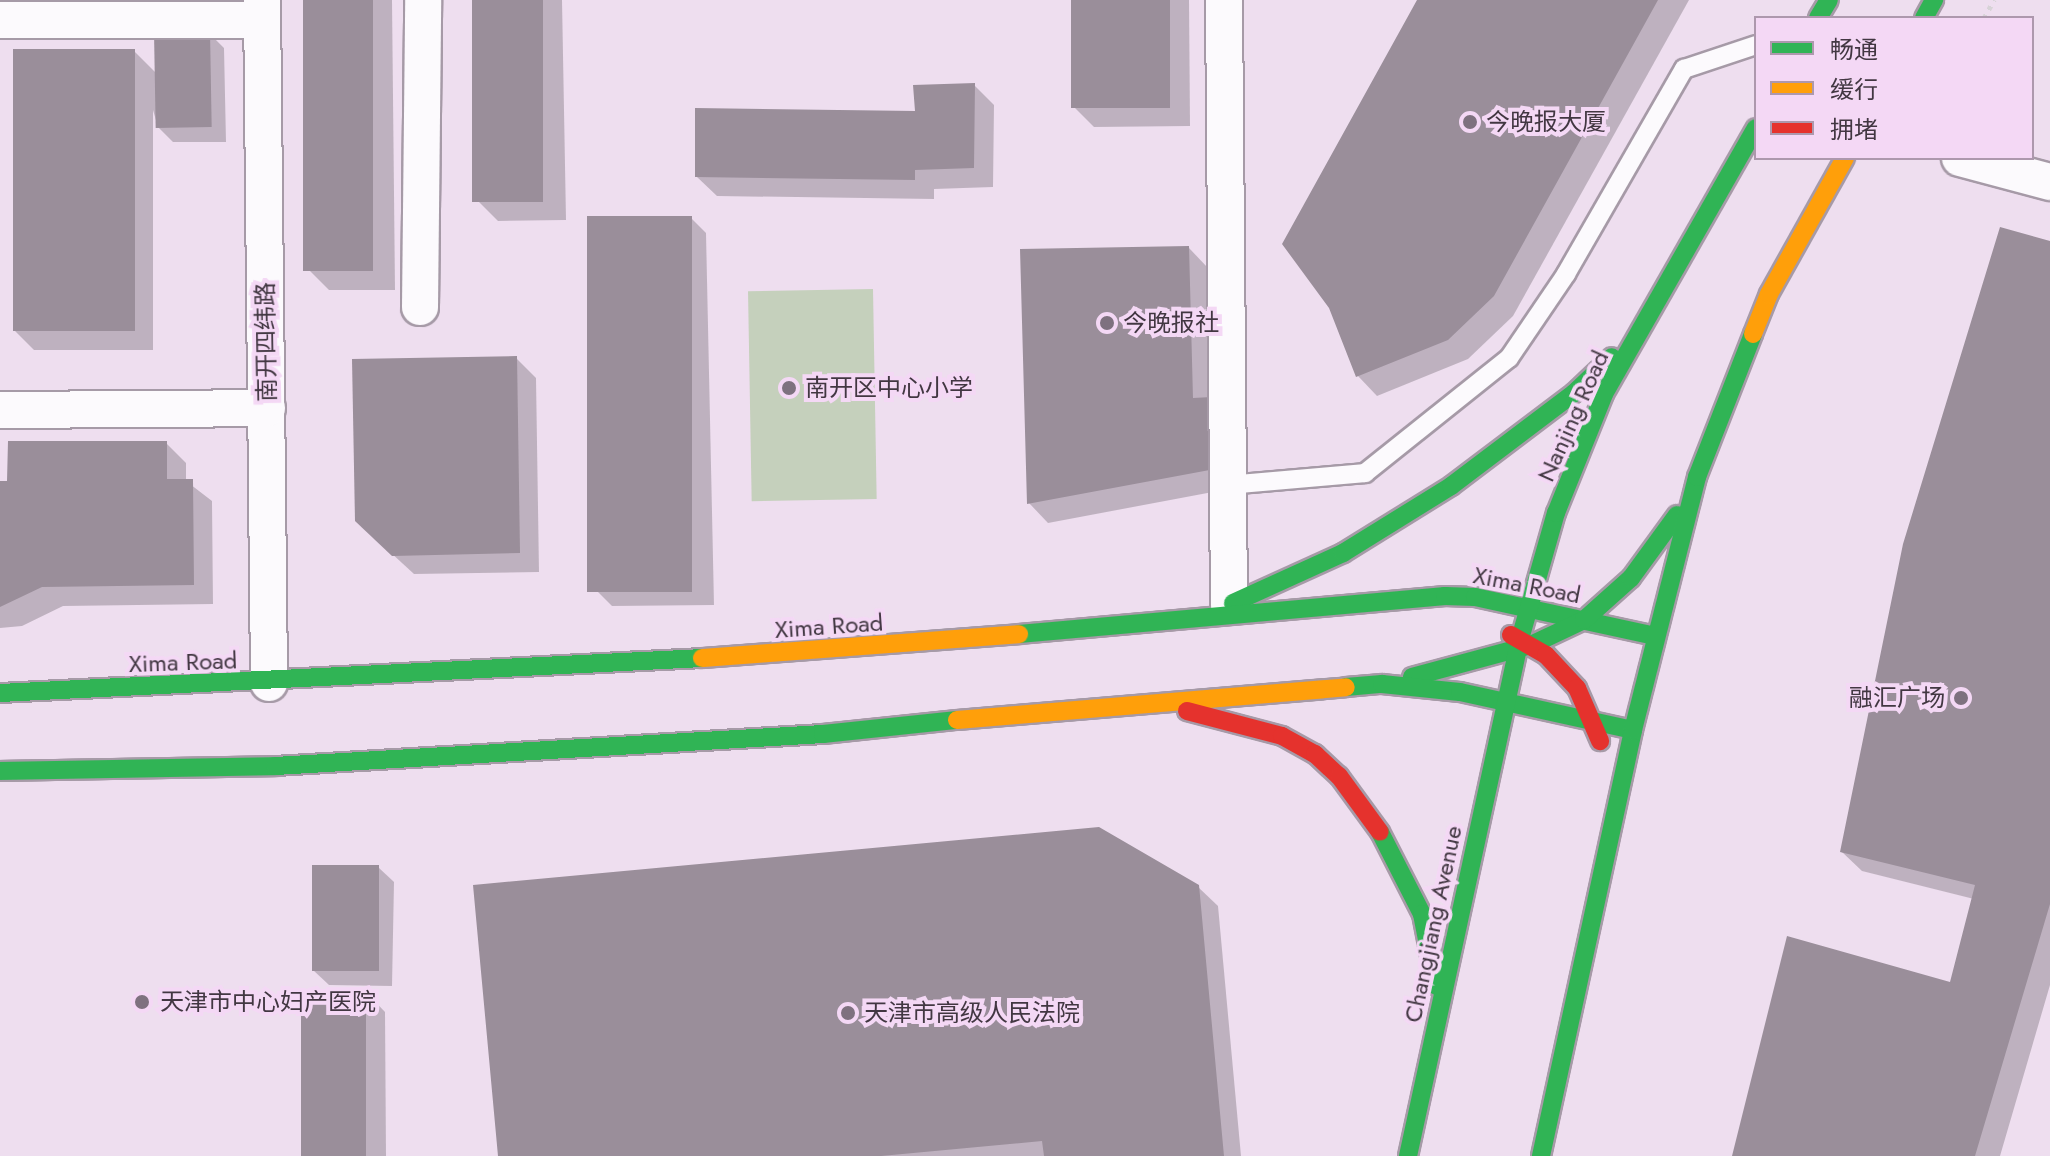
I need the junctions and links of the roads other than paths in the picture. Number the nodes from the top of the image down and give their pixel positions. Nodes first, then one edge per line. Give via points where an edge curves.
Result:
1 (423, 0) edge
2 (1224, 0) edge
3 (262, 10) edge
4 (0, 20) edge
5 (1754, 46) edge
6 (1754, 132) edge
7 (1844, 160) edge
8 (1968, 160) edge
9 (2050, 182) edge
10 (420, 307) dead end
11 (1640, 331) junction
12 (267, 408) junction
13 (0, 410) edge
14 (1697, 477) junction
15 (1228, 485) junction
16 (1366, 603) junction
17 (1229, 605) junction
18 (1527, 608) junction
19 (1462, 617) dead end
20 (1185, 619) junction
21 (1584, 620) junction
22 (1488, 625) dead end
23 (1656, 636) junction
24 (1523, 644) junction
25 (269, 683) junction
26 (1364, 686) junction
27 (0, 693) edge
28 (1141, 701) junction
29 (1505, 703) junction
30 (1594, 722) junction
31 (1633, 730) junction
32 (0, 771) edge
33 (1607, 848) junction
34 (1439, 1008) junction
35 (1408, 1156) edge
36 (1541, 1156) edge

1 - 10 street
2 - 15 street
3 - 4 street
3 - 12 street, 南开四纬路
5 - 15 lane via 1684,69 1566,274 1509,358 1365,473
6 - 11 main road, Nanjing Road
7 - 14 main road via 1769,294
8 - 9 street
11 - 17 main road via 1574,393 1451,486 1343,553
11 - 18 main road, Nanjing Road via 1604,394 1556,513
12 - 13 street
12 - 25 street, 南开四纬路
14 - 21 main road via 1651,553
14 - 23 main road
15 - 17 street
16 - 18 main road, Xima Road via 1445,596
16 - 19 main road
16 - 20 main road, Xima Road
17 - 20 main road
18 - 21 main road, Xima Road
18 - 24 main road, Nanjing Road
20 - 25 main road, Xima Road via 825,651
21 - 23 main road, Xima Road
21 - 24 main road
22 - 24 main road
23 - 31 main road
24 - 26 main road
24 - 29 main road, Nanjing Road
24 - 30 main road via 1577,688
25 - 27 main road, Xima Road
26 - 28 main road
26 - 29 main road via 1430,689
28 - 32 main road via 807,735 275,766
28 - 34 main road via 1282,736 1315,754 1339,776 1386,840 1422,914
29 - 30 main road
29 - 34 main road, Changjiang Avenue
30 - 31 main road
30 - 33 main road via 1608,789
31 - 33 main road
33 - 36 main road
34 - 35 main road, Changjiang Avenue

